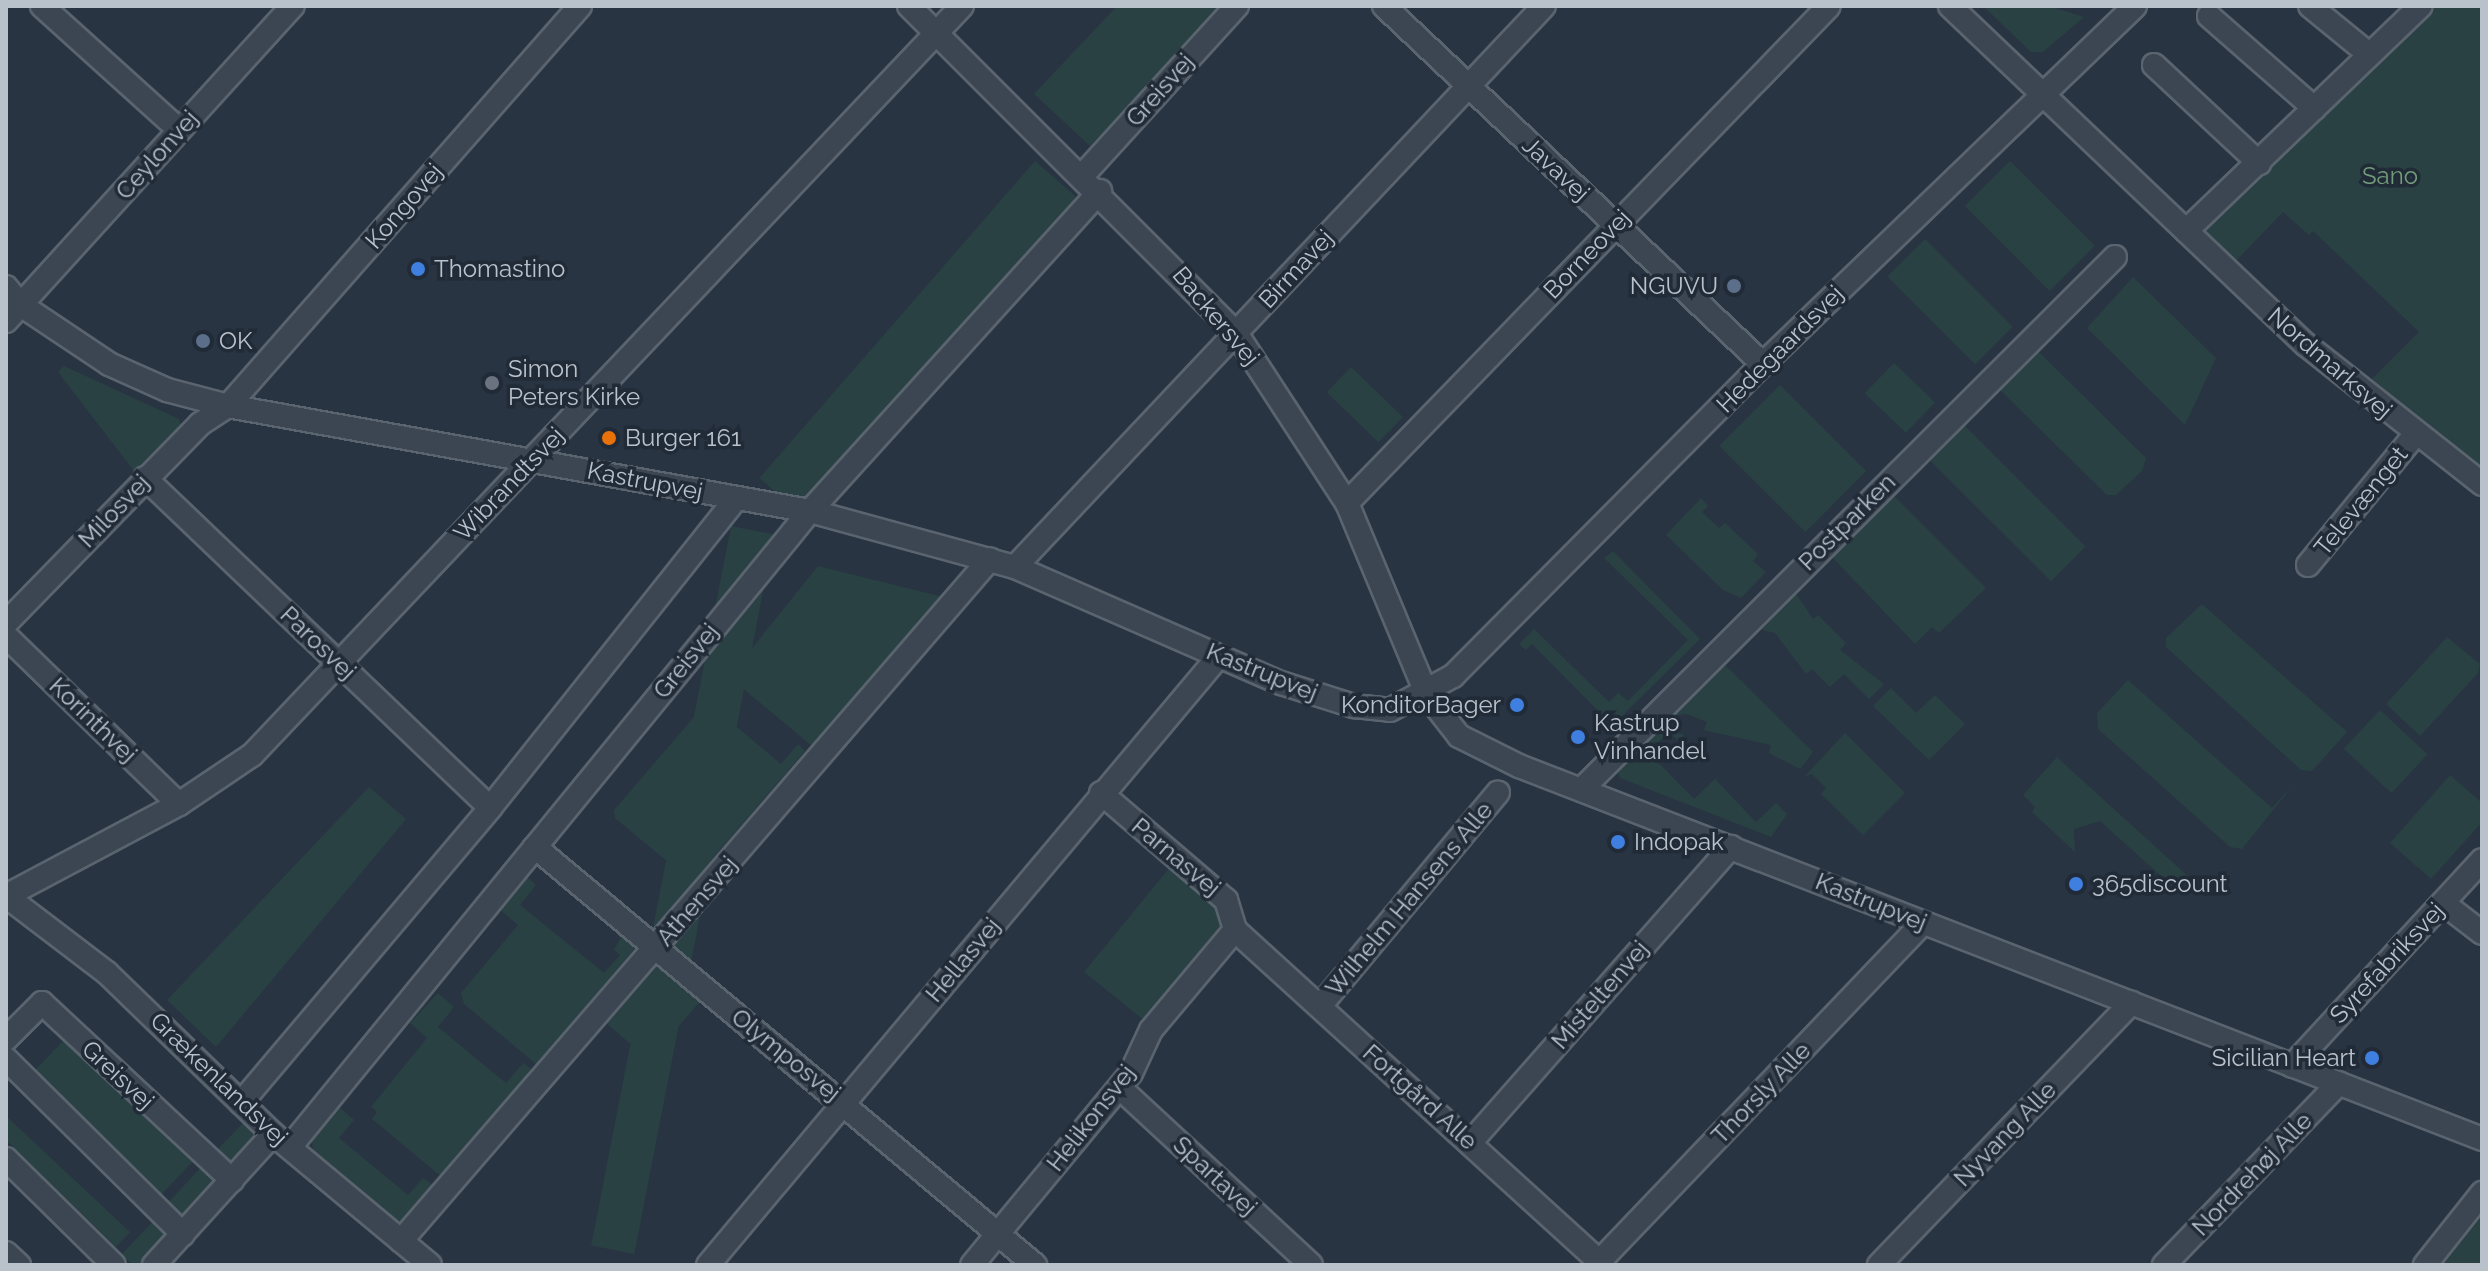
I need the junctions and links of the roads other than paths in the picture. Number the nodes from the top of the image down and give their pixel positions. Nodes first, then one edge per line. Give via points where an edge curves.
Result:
1 (42, 6) edge
2 (293, 6) edge
3 (580, 6) edge
4 (909, 6) edge
5 (962, 6) edge
6 (1237, 6) edge
7 (1384, 6) edge
8 (1544, 6) edge
9 (1829, 6) edge
10 (1950, 6) edge
11 (2135, 6) edge
12 (2310, 6) edge
13 (2421, 6) edge
14 (2209, 16) dead end
15 (936, 33) junction
16 (2370, 55) junction
17 (2154, 65) dead end
18 (1468, 87) junction
19 (2042, 94) junction
20 (2314, 108) junction
21 (179, 130) junction
22 (2259, 163) junction
23 (1083, 175) junction
24 (1100, 191) junction
25 (1615, 224) junction
26 (2186, 231) junction
27 (2115, 257) dead end
28 (6, 287) edge
29 (14, 313) edge
30 (1236, 333) junction
31 (1763, 364) junction
32 (228, 406) junction
33 (2414, 436) junction
34 (534, 459) junction
35 (145, 478) junction
36 (2482, 484) edge
37 (737, 498) junction
38 (1347, 503) junction
39 (810, 511) junction
40 (990, 559) junction
41 (2308, 565) dead end
42 (1015, 567) junction
43 (6, 623) edge
44 (6, 636) edge
45 (1219, 656) junction
46 (339, 663) junction
47 (1427, 695) junction
48 (1582, 789) junction
49 (1498, 792) dead end
50 (1101, 793) junction
51 (179, 804) junction
52 (490, 808) junction
53 (535, 847) junction
54 (1731, 847) junction
55 (2482, 860) edge
56 (6, 896) edge
57 (2443, 903) junction
58 (1922, 924) junction
59 (1235, 930) junction
60 (2482, 933) edge
61 (655, 949) junction
62 (2131, 1003) junction
63 (1320, 1006) junction
64 (6, 1039) edge
65 (6, 1059) edge
66 (2292, 1066) junction
67 (2339, 1083) junction
68 (1120, 1088) junction
69 (241, 1103) junction
70 (844, 1103) junction
71 (2482, 1139) edge
72 (281, 1141) junction
73 (1470, 1143) junction
74 (6, 1159) edge
75 (232, 1180) junction
76 (2481, 1196) edge
77 (999, 1233) junction
78 (183, 1234) junction
79 (401, 1241) junction
80 (6, 1253) edge
81 (1601, 1263) edge
82 (19, 1265) edge
83 (114, 1265) edge
84 (154, 1265) edge
85 (430, 1265) edge
86 (708, 1265) edge
87 (972, 1265) edge
88 (1035, 1265) edge
89 (1311, 1265) edge
90 (1879, 1265) edge
91 (2164, 1265) edge
92 (2425, 1265) edge

1 - 21 street
2 - 21 street, Ceylonvej
3 - 32 street, Kongovej
4 - 15 street, Backersvej
5 - 15 street, Wibrandtsvej
6 - 23 street, Greisvej
7 - 18 street, Javavej
8 - 18 street, Birmavej
9 - 25 street, Borneovej
10 - 19 street, Nordmarksvej
11 - 19 street, Hedegaardsvej
12 - 16 street
13 - 16 street
14 - 20 street
15 - 23 street, Backersvej
15 - 34 street, Wibrandtsvej
16 - 20 street
17 - 22 street
18 - 25 street, Javavej
18 - 30 street, Birmavej
19 - 26 street, Nordmarksvej
19 - 31 street, Hedegaardsvej
20 - 22 street
21 - 29 street, Ceylonvej
22 - 26 street
23 - 24 street, Backersvej
24 - 30 street, Backersvej
24 - 39 street, Greisvej
25 - 31 street, Javavej
25 - 38 street, Borneovej
26 - 33 street, Nordmarksvej
27 - 48 street, Postparken
28 - 29 street, Kastrupvej
29 - 32 street, Kastrupvej via 167,390
30 - 38 street, Backersvej
30 - 42 street, Birmavej
31 - 47 street, Hedegaardsvej via 1498,633
32 - 34 street, Kastrupvej
32 - 35 street, Milosvej
33 - 36 street, Nordmarksvej
33 - 41 street, Televænget
34 - 37 street, Kastrupvej
34 - 46 street, Wibrandtsvej
35 - 43 street, Milosvej
35 - 46 street, Parosvej
37 - 39 street, Kastrupvej
37 - 52 street
38 - 47 street, Backersvej
39 - 40 street, Kastrupvej
39 - 53 street, Greisvej
40 - 42 street, Kastrupvej
40 - 61 street, Athensvej
42 - 45 street, Kastrupvej
44 - 51 street, Korinthvej
45 - 47 street, Kastrupvej via 1354,706 1390,710
45 - 50 street, Hellasvej
46 - 51 street, Wibrandtsvej via 252,755
46 - 52 street, Parosvej
47 - 48 street, Kastrupvej via 1446,722 1475,746
48 - 54 street, Kastrupvej
49 - 63 street, Wilhelm Hansens Alle
50 - 59 street, Parnasvej via 1226,900
50 - 70 street, Hellasvej
51 - 56 street, Wibrandtsvej
52 - 69 street
53 - 61 street, Olymposvej
53 - 72 street, Greisvej
54 - 58 street, Kastrupvej
54 - 73 street, Misteltenvej
55 - 57 street, Syrefabriksvej
56 - 69 street, Grækenlandsvej via 107,973
57 - 60 street
57 - 66 street, Syrefabriksvej
58 - 62 street, Kastrupvej
58 - 81 street, Thorsly Alle
59 - 63 street, Fortgård Alle
59 - 68 street, Helikonsvej via 1151,1030
61 - 70 street, Olymposvej
61 - 79 street, Athensvej
62 - 66 street, Kastrupvej
62 - 90 street, Nyvang Alle
63 - 73 street, Fortgård Alle
64 - 75 street, Greisvej via 42,1003
65 - 78 street
66 - 67 street, Kastrupvej
67 - 71 street, Kastrupvej
67 - 91 street, Nordrehøj Alle
68 - 77 street, Helikonsvej
68 - 89 street, Spartavej
69 - 72 street, Grækenlandsvej
70 - 77 street, Olymposvej
70 - 86 street, Hellasvej
72 - 75 street, Greisvej
72 - 79 street, Grækenlandsvej
73 - 81 street, Fortgård Alle
74 - 83 street
75 - 78 street, Greisvej
76 - 92 street
77 - 87 street, Helikonsvej
77 - 88 street, Olymposvej
78 - 84 street, Greisvej
79 - 85 street, Grækenlandsvej
80 - 82 street

